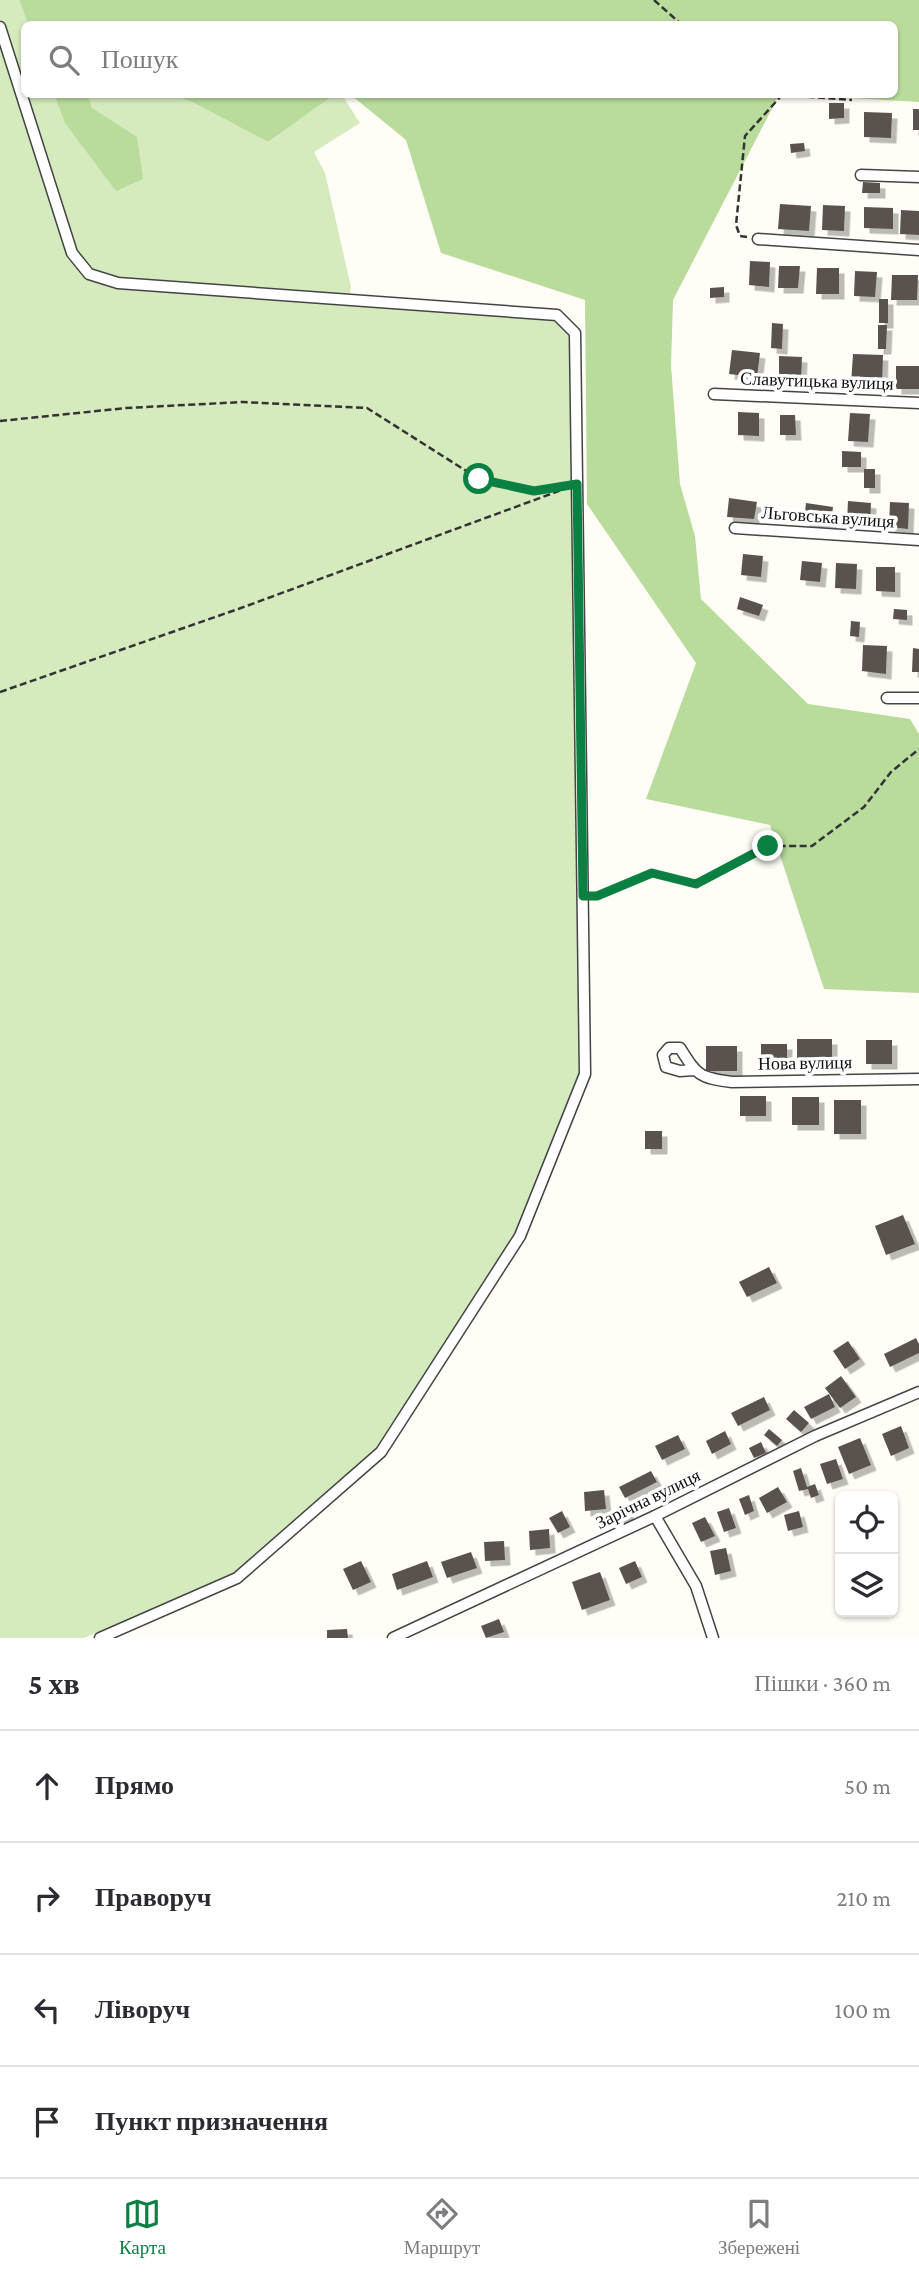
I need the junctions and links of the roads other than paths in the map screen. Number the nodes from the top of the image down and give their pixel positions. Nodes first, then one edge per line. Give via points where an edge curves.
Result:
1 (0, 27) edge
2 (21, 93) edge
3 (23, 98) edge
4 (861, 175) dead end
5 (919, 177) edge
6 (758, 239) road end
7 (919, 250) edge
8 (714, 394) dead end
9 (919, 403) edge
10 (736, 528) dead end
11 (919, 540) edge
12 (887, 698) dead end
13 (919, 698) edge
14 (694, 1070) dead end
15 (919, 1079) edge
16 (919, 1392) edge
17 (654, 1516) junction
18 (100, 1638) edge
19 (393, 1638) edge
20 (713, 1638) edge

1 - 2 street
3 - 18 street via 72,253 89,274 118,283 557,315 575,333 585,1074 520,1237 381,1452 237,1578
4 - 5 street
6 - 7 street
8 - 9 street, Славутицька вулиця
10 - 11 street, Льговська вулиця
12 - 13 street
14 - 15 street, Нова вулиця via 708,1079 732,1082
16 - 17 street, Зарічна вулиця via 815,1436
17 - 19 street, Зарічна вулиця
17 - 20 street via 696,1586

